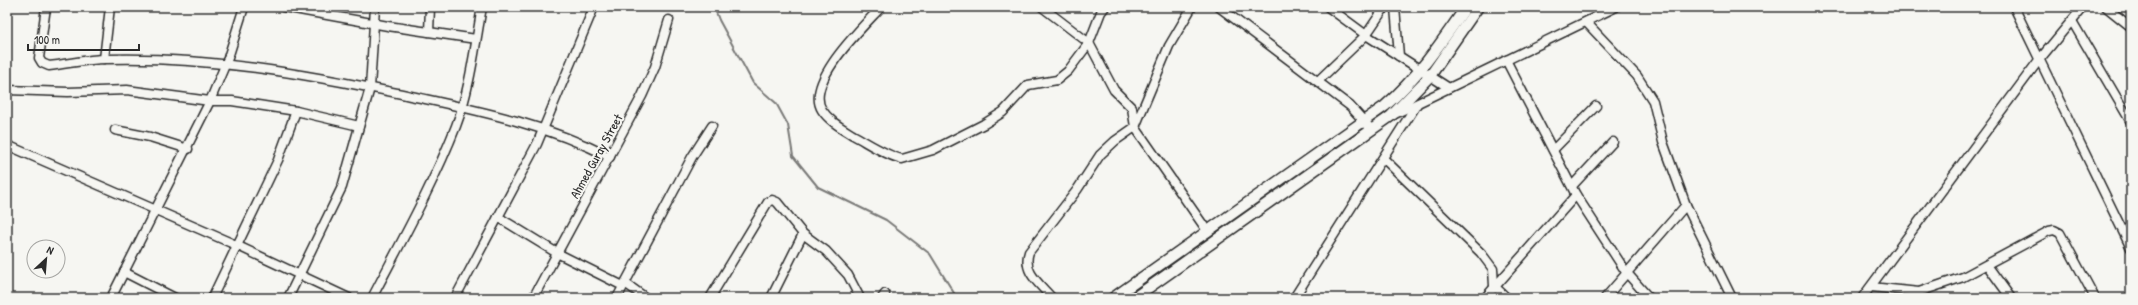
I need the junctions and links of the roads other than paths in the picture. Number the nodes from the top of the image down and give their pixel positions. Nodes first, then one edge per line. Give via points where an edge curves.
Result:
1 (46, 7) edge
2 (110, 7) edge
3 (244, 7) edge
4 (283, 7) edge
5 (375, 7) edge
6 (430, 7) edge
7 (482, 7) edge
8 (594, 7) edge
9 (881, 7) edge
10 (1042, 7) edge
11 (1105, 7) edge
12 (1192, 7) edge
13 (1219, 7) edge
14 (1328, 7) edge
15 (1386, 7) edge
16 (1395, 7) edge
17 (1466, 7) edge
18 (1478, 7) edge
19 (1616, 7) edge
20 (2014, 7) edge
21 (2083, 7) edge
22 (2106, 7) edge
23 (1602, 10) edge
24 (323, 11) edge
25 (668, 20) dead end
26 (2072, 21) junction
27 (1586, 22) junction
28 (374, 24) junction
29 (2131, 27) edge
30 (428, 32) junction
31 (1366, 35) junction
32 (476, 39) junction
33 (1089, 43) junction
34 (1399, 56) junction
35 (104, 59) junction
36 (1506, 60) junction
37 (2039, 60) junction
38 (226, 64) junction
39 (1420, 70) junction
40 (1430, 76) junction
41 (1318, 81) junction
42 (370, 88) junction
43 (1449, 88) junction
44 (7, 90) edge
45 (210, 101) junction
46 (1417, 104) junction
47 (1596, 106) dead end
48 (462, 107) junction
49 (296, 111) junction
50 (1391, 116) junction
51 (1365, 120) junction
52 (2131, 122) edge
53 (359, 126) junction
54 (712, 126) dead end
55 (1135, 127) junction
56 (544, 128) junction
57 (115, 130) dead end
58 (1372, 130) junction
59 (1613, 142) dead end
60 (7, 145) edge
61 (188, 148) junction
62 (1553, 150) junction
63 (610, 157) junction
64 (1383, 158) junction
65 (1572, 186) junction
66 (1576, 195) junction
67 (1686, 205) junction
68 (156, 210) junction
69 (498, 217) junction
70 (1208, 232) junction
71 (802, 234) junction
72 (238, 246) junction
73 (2131, 248) edge
74 (556, 253) junction
75 (1987, 265) junction
76 (124, 272) junction
77 (1626, 272) junction
78 (300, 275) junction
79 (624, 284) junction
80 (1494, 286) junction
81 (1871, 287) junction
82 (1609, 296) edge
83 (111, 298) edge
84 (175, 298) edge
85 (212, 298) edge
86 (288, 298) edge
87 (349, 298) edge
88 (372, 298) edge
89 (455, 298) edge
90 (533, 298) edge
91 (617, 298) edge
92 (646, 298) edge
93 (710, 298) edge
94 (771, 298) edge
95 (860, 298) edge
96 (1052, 298) edge
97 (1113, 298) edge
98 (1134, 298) edge
99 (1294, 298) edge
100 (1485, 298) edge
101 (1507, 298) edge
102 (1648, 298) edge
103 (1732, 298) edge
104 (1862, 298) edge
105 (2011, 298) edge
106 (2095, 298) edge

1 - 35 street via 39,58 42,63 49,66
2 - 35 street
3 - 38 street
4 - 24 street
5 - 28 street
6 - 30 street
7 - 32 street
8 - 56 street
9 - 33 street via 848,43 828,70 820,84 819,100 822,110 839,126 902,159 933,150 984,124 1003,112 1028,86 1057,80 1068,71
10 - 33 street
11 - 33 street
12 - 55 street via 1169,46
13 - 41 street
14 - 31 street
15 - 31 street
16 - 34 street
17 - 39 main road
18 - 40 main road
19 - 23 street
20 - 37 street
21 - 26 street
22 - 29 street
23 - 27 street
24 - 28 street
25 - 63 street, Ahmed Guray Street via 655,67
26 - 37 street
26 - 52 street
27 - 36 street
27 - 67 street via 1637,76 1653,101 1663,142
28 - 30 street
28 - 42 street
30 - 32 street
31 - 34 street
31 - 41 street
32 - 48 street
33 - 55 street via 1114,90 1132,108
34 - 39 street
35 - 38 street via 159,59
36 - 43 street
36 - 62 street
37 - 73 street
37 - 81 street
38 - 42 street
38 - 45 street
39 - 40 street
39 - 51 main road via 1385,106
40 - 43 street
40 - 50 main road
41 - 51 street
42 - 48 street
42 - 53 street
43 - 46 street
44 - 45 street via 127,90
45 - 49 street via 232,101
45 - 61 street
46 - 50 street
46 - 64 street
47 - 62 street
48 - 56 street
48 - 88 street via 433,178
49 - 53 street
49 - 72 street via 278,160
50 - 58 main road
51 - 58 street
51 - 70 main road
53 - 78 street via 342,187
54 - 79 street via 692,157
55 - 70 street
55 - 96 street via 1100,155 1077,190 1029,252 1026,260 1028,270
56 - 63 street via 581,142
56 - 69 street
57 - 61 street
58 - 98 main road
59 - 65 street
60 - 68 street
61 - 68 street
62 - 65 street
63 - 74 street, Ahmed Guray Street
64 - 80 street via 1481,253 1493,269
64 - 99 street
65 - 66 street
66 - 77 street
66 - 80 street
67 - 77 street
67 - 103 street
68 - 72 street
68 - 76 street
69 - 74 street
69 - 89 street
70 - 97 main road
71 - 93 street via 777,202 768,202
71 - 94 street
71 - 95 street via 826,251 848,275
72 - 78 street
72 - 85 street
74 - 79 street
74 - 90 street, Ahmed Guray Street
75 - 81 street via 1964,277 1920,292
75 - 105 street
75 - 106 street via 2054,230 2060,232
76 - 83 street
76 - 84 street
77 - 82 street
77 - 102 street
78 - 86 street
78 - 87 street
79 - 91 street
79 - 92 street
80 - 100 street
80 - 101 street
81 - 104 street

